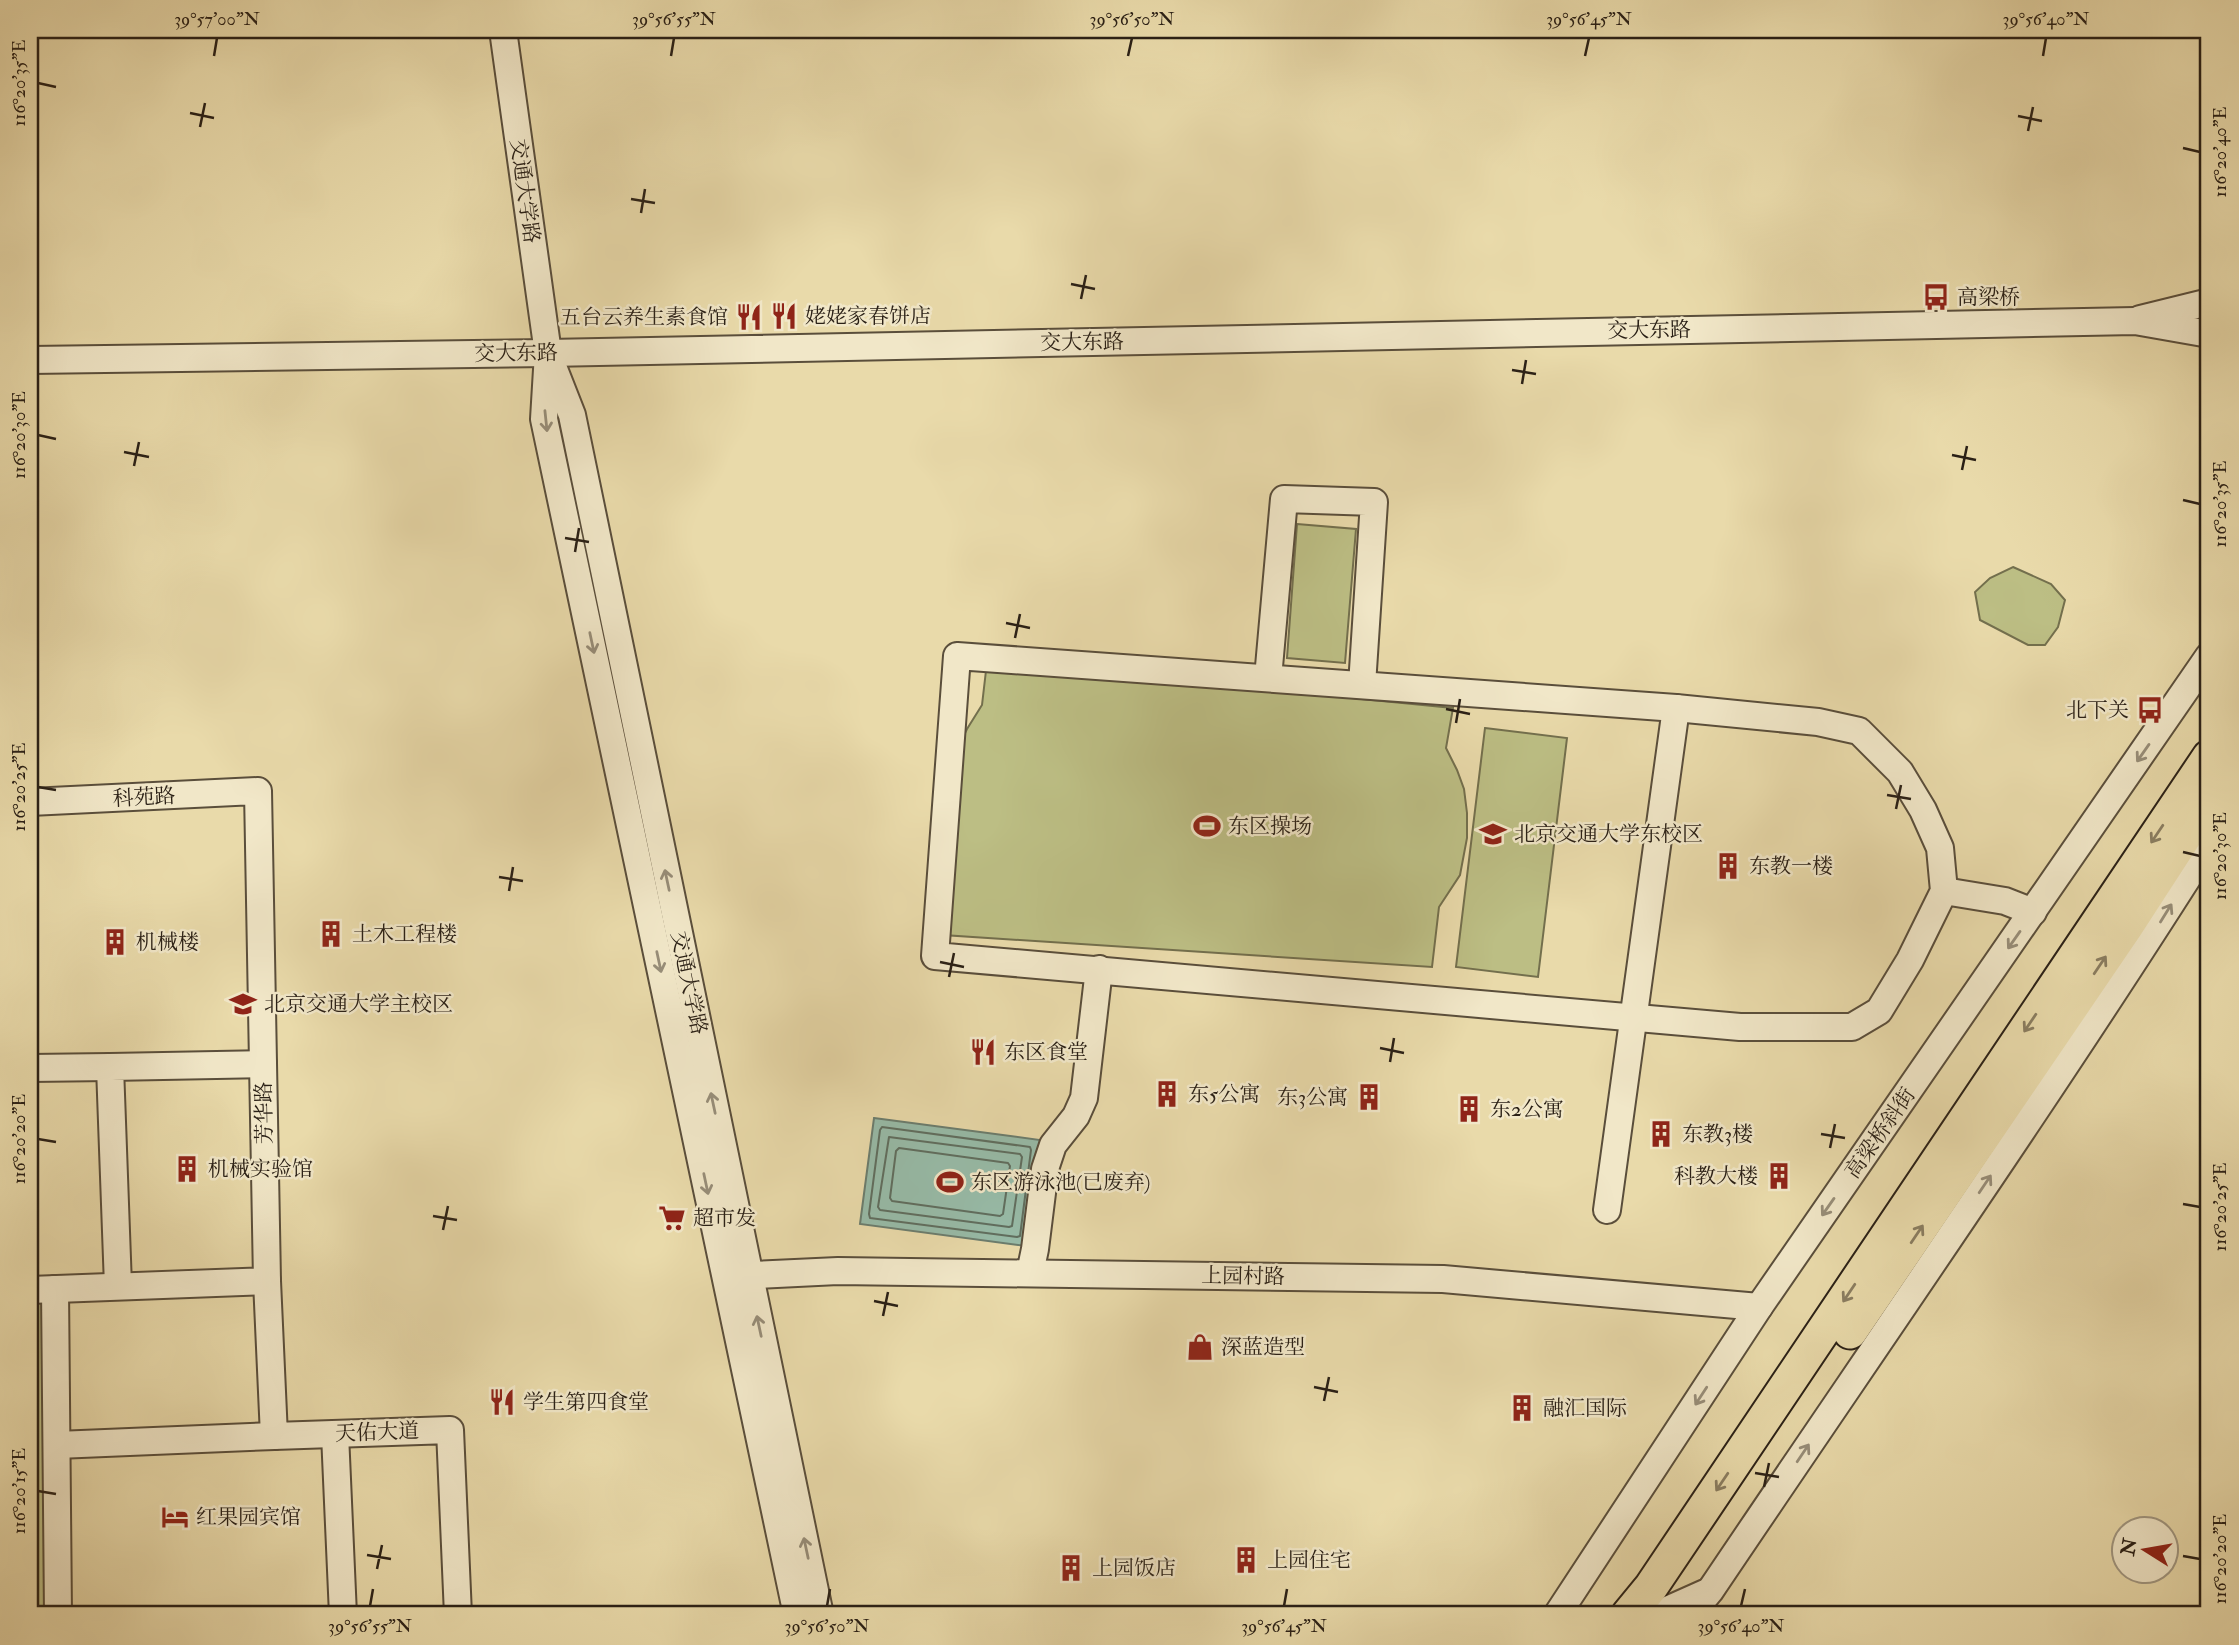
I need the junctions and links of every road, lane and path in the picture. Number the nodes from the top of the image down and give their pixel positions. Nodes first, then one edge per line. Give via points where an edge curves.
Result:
1 (503, 30) edge
2 (2209, 302) edge
3 (2135, 321) junction
4 (2209, 334) edge
5 (548, 353) junction
6 (30, 360) edge
7 (2209, 656) edge
8 (1268, 678) junction
9 (1363, 685) junction
10 (1676, 708) junction
11 (2209, 757) edge
12 (258, 791) joint
13 (2209, 799) edge
14 (30, 802) edge
15 (2209, 844) edge
16 (1944, 891) junction
17 (2033, 912) junction
18 (1099, 969) junction
19 (1634, 1019) junction
20 (263, 1063) junction
21 (110, 1067) junction
22 (30, 1068) edge
23 (1608, 1210) dead end
24 (1030, 1273) junction
25 (737, 1275) junction
26 (267, 1281) junction
27 (118, 1286) junction
28 (42, 1289) edge
29 (1759, 1307) junction
30 (335, 1434) junction
31 (274, 1436) junction
32 (57, 1445) junction
33 (1710, 1591) junction
34 (58, 1615) edge
35 (344, 1615) edge
36 (458, 1615) edge
37 (797, 1615) edge
38 (820, 1615) edge
39 (1557, 1615) edge
40 (1628, 1615) edge
41 (1658, 1615) edge
42 (1690, 1615) edge

1 - 5 street, 交通大学路
2 - 3 street, 交大东路
3 - 4 street, 交大东路
3 - 5 street, 交大东路
5 - 6 street, 交大东路
5 - 25 street, 交通大学路 via 544,419
7 -> 17 street, 高梁桥斜街
8 - 9 street
8 - 9 street via 1284,499 1374,502
8 - 18 street via 957,656 935,956
9 - 10 street
10 - 16 street via 1818,722 1859,731 1900,772 1923,810 1940,848
10 - 19 street
11 -> 40 main road
12 - 14 street, 科苑路
12 - 20 street, 芳华路
41 -> 13 main road
33 -> 15 street
16 - 17 street via 2006,901
16 - 19 street via 1879,1011 1852,1027 1740,1027
17 -> 29 street, 高梁桥斜街
18 - 19 street
18 - 24 street via 1084,1098 1049,1157
19 - 23 street
20 - 21 street
20 - 26 street, 芳华路
21 - 22 street
21 - 27 street
24 - 25 street, 上园村路
24 - 29 street, 上园村路 via 1443,1279
25 - 37 street, 交通大学路
38 -> 25 street, 交通大学路
26 - 27 street
26 - 31 street
27 - 28 street
28 - 32 street
29 -> 39 street, 高梁桥斜街
30 - 31 street, 天佑大道
30 - 35 street
30 - 36 street, 天佑大道 via 450,1430
31 - 32 street, 天佑大道
32 - 34 street
33 - 41 street
33 - 42 street

